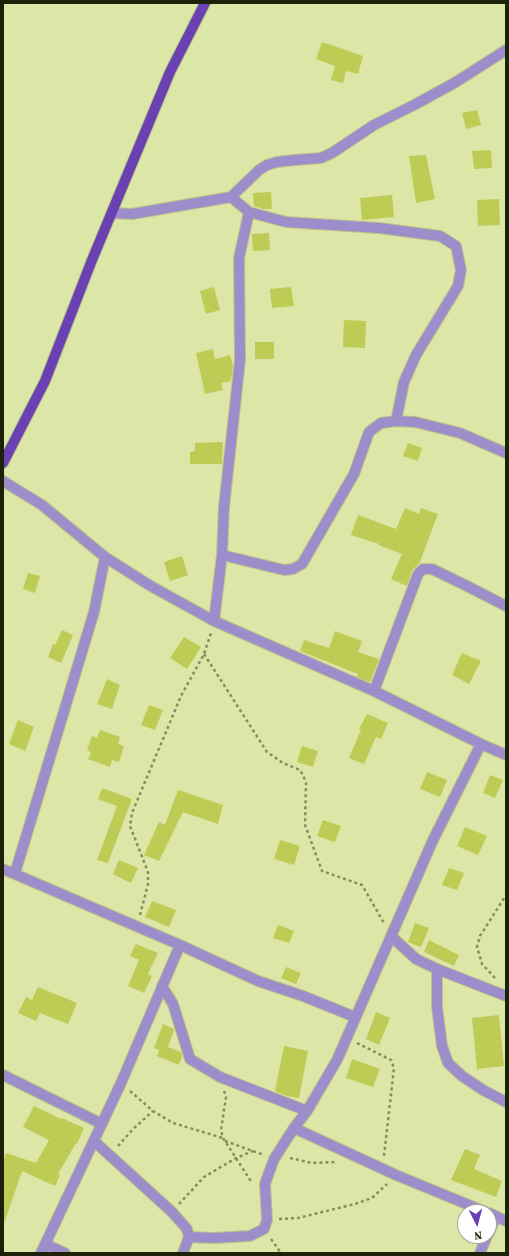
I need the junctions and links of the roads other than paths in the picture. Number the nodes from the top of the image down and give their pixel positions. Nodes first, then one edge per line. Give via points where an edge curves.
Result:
1 (205, 3) edge
2 (506, 50) edge
3 (231, 197) junction
4 (249, 212) junction
5 (112, 213) junction
6 (396, 421) junction
7 (506, 453) edge
8 (3, 463) edge
9 (3, 481) edge
10 (222, 555) junction
11 (105, 557) junction
12 (506, 606) edge
13 (214, 621) junction
14 (374, 691) junction
15 (481, 744) junction
16 (506, 755) edge
17 (3, 869) edge
18 (15, 873) junction
19 (391, 936) junction
20 (180, 945) junction
21 (437, 969) junction
22 (162, 986) junction
23 (506, 996) edge
24 (355, 1017) junction
25 (3, 1075) edge
26 (506, 1102) edge
27 (307, 1111) junction
28 (102, 1124) junction
29 (294, 1128) junction
30 (94, 1141) junction
31 (467, 1204) edge
32 (190, 1237) junction
33 (43, 1248) edge
34 (65, 1253) edge
35 (183, 1253) edge

1 - 5 main road via 170,72
2 - 3 street via 456,82 374,125 332,153 321,158 267,165
3 - 4 street
3 - 5 street via 132,214
4 - 6 street via 286,222 379,228 440,236 456,246 461,270 458,286 416,356 404,382
4 - 10 street via 239,258 240,360 224,507
5 - 8 main road via 45,381
6 - 7 street via 415,422 460,433
6 - 10 street via 381,423 369,432 354,474 302,564 284,570
9 - 11 street via 42,505
10 - 13 street
11 - 13 street
11 - 18 street via 94,612
12 - 14 street via 432,569 423,569 418,574
13 - 14 street
14 - 15 street
15 - 16 street
15 - 19 street via 433,840
17 - 18 street
18 - 20 street
19 - 21 street via 416,959
19 - 24 street
20 - 22 street
20 - 24 street via 258,981
21 - 23 street
21 - 26 street via 437,1007 442,1046 448,1063 462,1076
22 - 27 street via 173,1004 190,1059 220,1077
22 - 28 street
24 - 27 street via 337,1060
25 - 28 street
27 - 29 street
28 - 30 street
29 - 31 street
29 - 32 street via 275,1157 265,1184 265,1224 250,1236
30 - 32 street via 172,1212 187,1229
30 - 33 street
32 - 35 street
33 - 34 street

